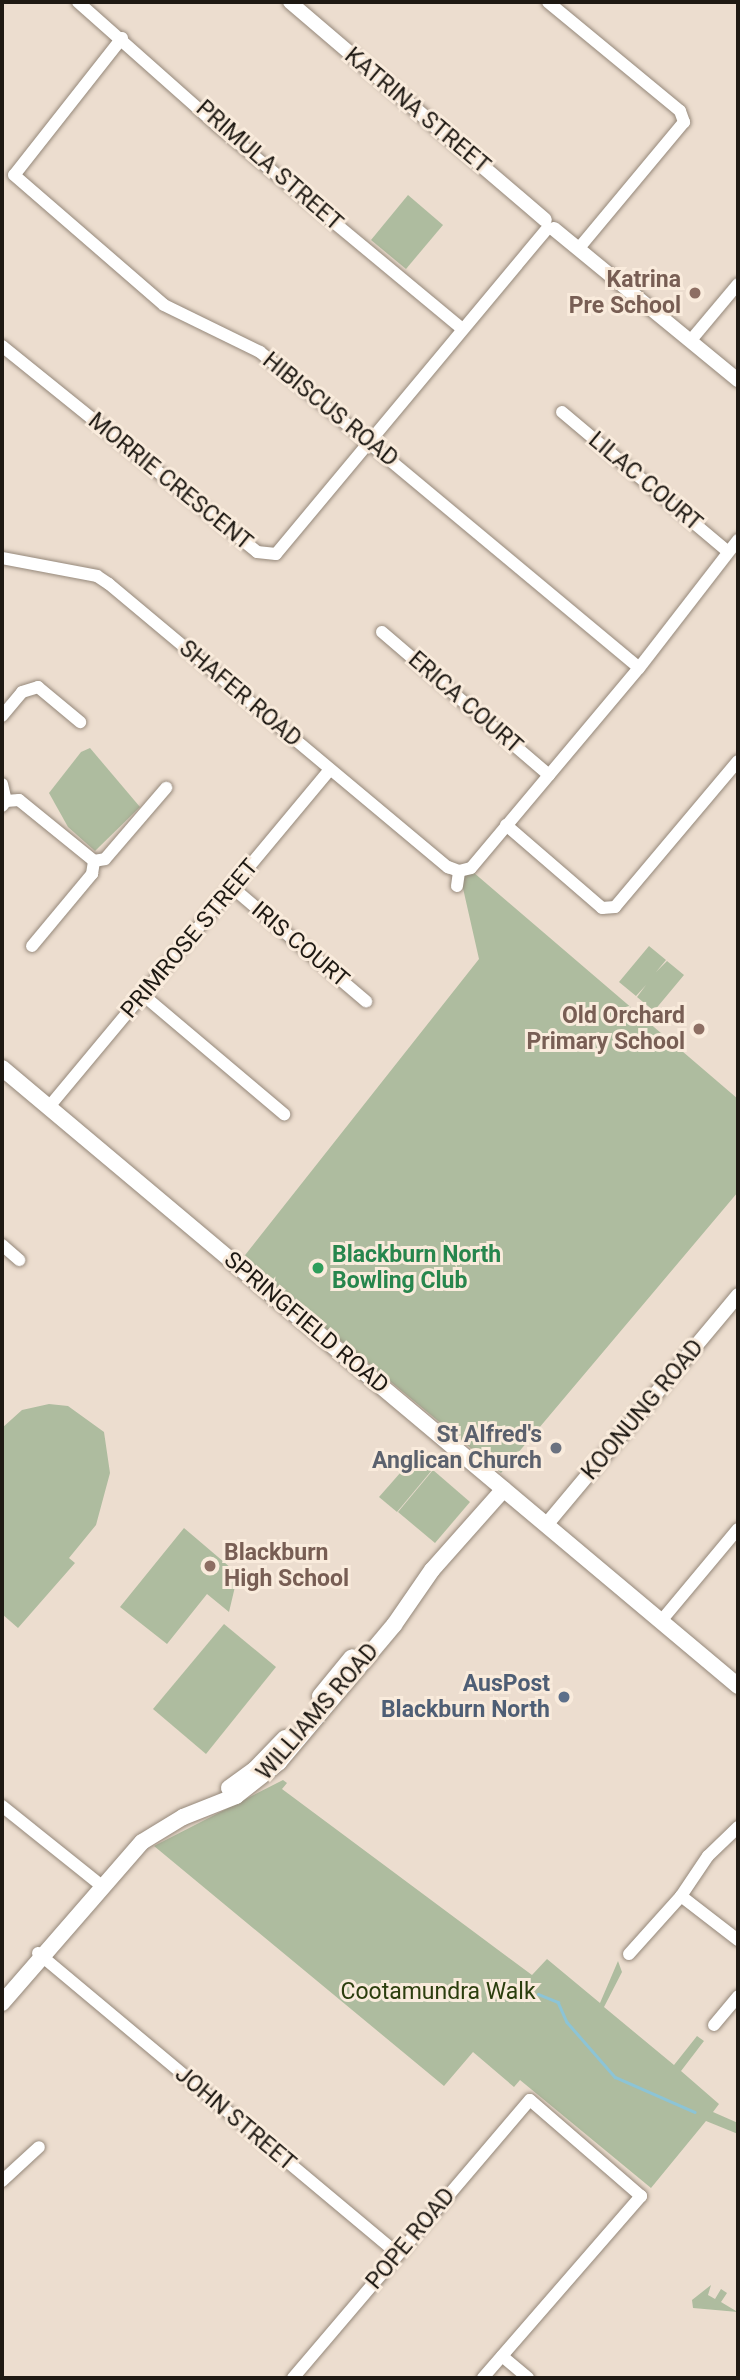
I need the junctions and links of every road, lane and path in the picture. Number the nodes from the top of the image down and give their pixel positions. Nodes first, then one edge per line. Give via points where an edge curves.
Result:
1 (78, 2) edge
2 (289, 2) edge
3 (548, 2) edge
4 (122, 38) junction
5 (548, 226) junction
6 (580, 247) junction
7 (738, 284) edge
8 (462, 329) junction
9 (691, 340) junction
10 (2, 346) edge
11 (738, 380) edge
12 (562, 412) dead end
13 (370, 442) junction
14 (738, 540) edge
15 (728, 552) junction
16 (2, 558) edge
17 (382, 632) dead end
18 (639, 668) junction
19 (2, 716) edge
20 (80, 722) dead end
21 (738, 761) edge
22 (330, 770) junction
23 (549, 775) junction
24 (2, 784) edge
25 (166, 788) dead end
26 (4, 803) edge
27 (506, 825) junction
28 (93, 861) junction
29 (459, 872) junction
30 (457, 886) dead end
31 (233, 888) junction
32 (32, 946) dead end
33 (143, 995) junction
34 (366, 1001) dead end
35 (2, 1069) edge
36 (48, 1108) junction
37 (284, 1114) dead end
38 (2, 1245) edge
39 (19, 1260) dead end
40 (738, 1295) edge
41 (504, 1489) junction
42 (547, 1524) junction
43 (738, 1529) edge
44 (661, 1621) junction
45 (738, 1686) edge
46 (2, 1806) edge
47 (738, 1826) edge
48 (100, 1885) junction
49 (681, 1896) junction
50 (738, 1940) edge
51 (629, 1954) dead end
52 (38, 1961) junction
53 (738, 1996) edge
54 (2, 2002) edge
55 (714, 2025) dead end
56 (39, 2147) dead end
57 (2, 2181) edge
58 (398, 2254) junction
59 (502, 2356) junction
60 (293, 2378) edge
61 (483, 2378) edge
62 (528, 2378) edge

1 - 4 street, PRIMULA STREET
2 - 5 street, KATRINA STREET
3 - 6 street via 680,111 684,122
4 - 8 street, PRIMULA STREET via 219,127
4 - 13 street, HIBISCUS ROAD via 14,175 164,305 260,352
5 - 6 street, KATRINA STREET
5 - 8 street, MORRIE CRESCENT
6 - 9 street, KATRINA STREET
7 - 9 street
8 - 13 street, MORRIE CRESCENT
9 - 11 street, KATRINA STREET
10 - 13 street, MORRIE CRESCENT via 257,552 276,554
12 - 15 street, LILAC COURT
13 - 18 street, HIBISCUS ROAD
14 - 15 street
15 - 18 street
16 - 22 street, SHAFER ROAD via 97,576
17 - 23 street, ERICA COURT
18 - 23 street
19 - 20 street via 22,692 38,687
21 - 27 street via 615,907 602,908
22 - 29 street, SHAFER ROAD
22 - 31 street, PRIMROSE STREET
23 - 27 street
24 - 26 street
25 - 28 street via 105,859
26 - 28 street via 19,800
27 - 29 street via 471,868
28 - 32 street via 92,874
29 - 30 street
31 - 33 street, PRIMROSE STREET
31 - 34 street, IRIS COURT
33 - 36 street, PRIMROSE STREET
33 - 37 street
35 - 36 main road, SPRINGFIELD ROAD
36 - 41 main road, SPRINGFIELD ROAD
38 - 39 street
40 - 42 street, KOONUNG ROAD
41 - 42 main road, SPRINGFIELD ROAD
41 - 48 main road, WILLIAMS ROAD via 275,1750 244,1778 145,1834
42 - 44 main road, SPRINGFIELD ROAD
43 - 44 street
44 - 45 main road, SPRINGFIELD ROAD
46 - 48 street
47 - 49 street via 708,1856
48 - 52 main road, WILLIAMS ROAD
49 - 50 street
49 - 51 street
52 - 54 main road, WILLIAMS ROAD
52 - 58 street, JOHN STREET via 74,1983
53 - 55 street
56 - 57 street
58 - 59 street, POPE ROAD via 530,2100 641,2196
58 - 60 street, POPE ROAD
59 - 61 street
59 - 62 street

